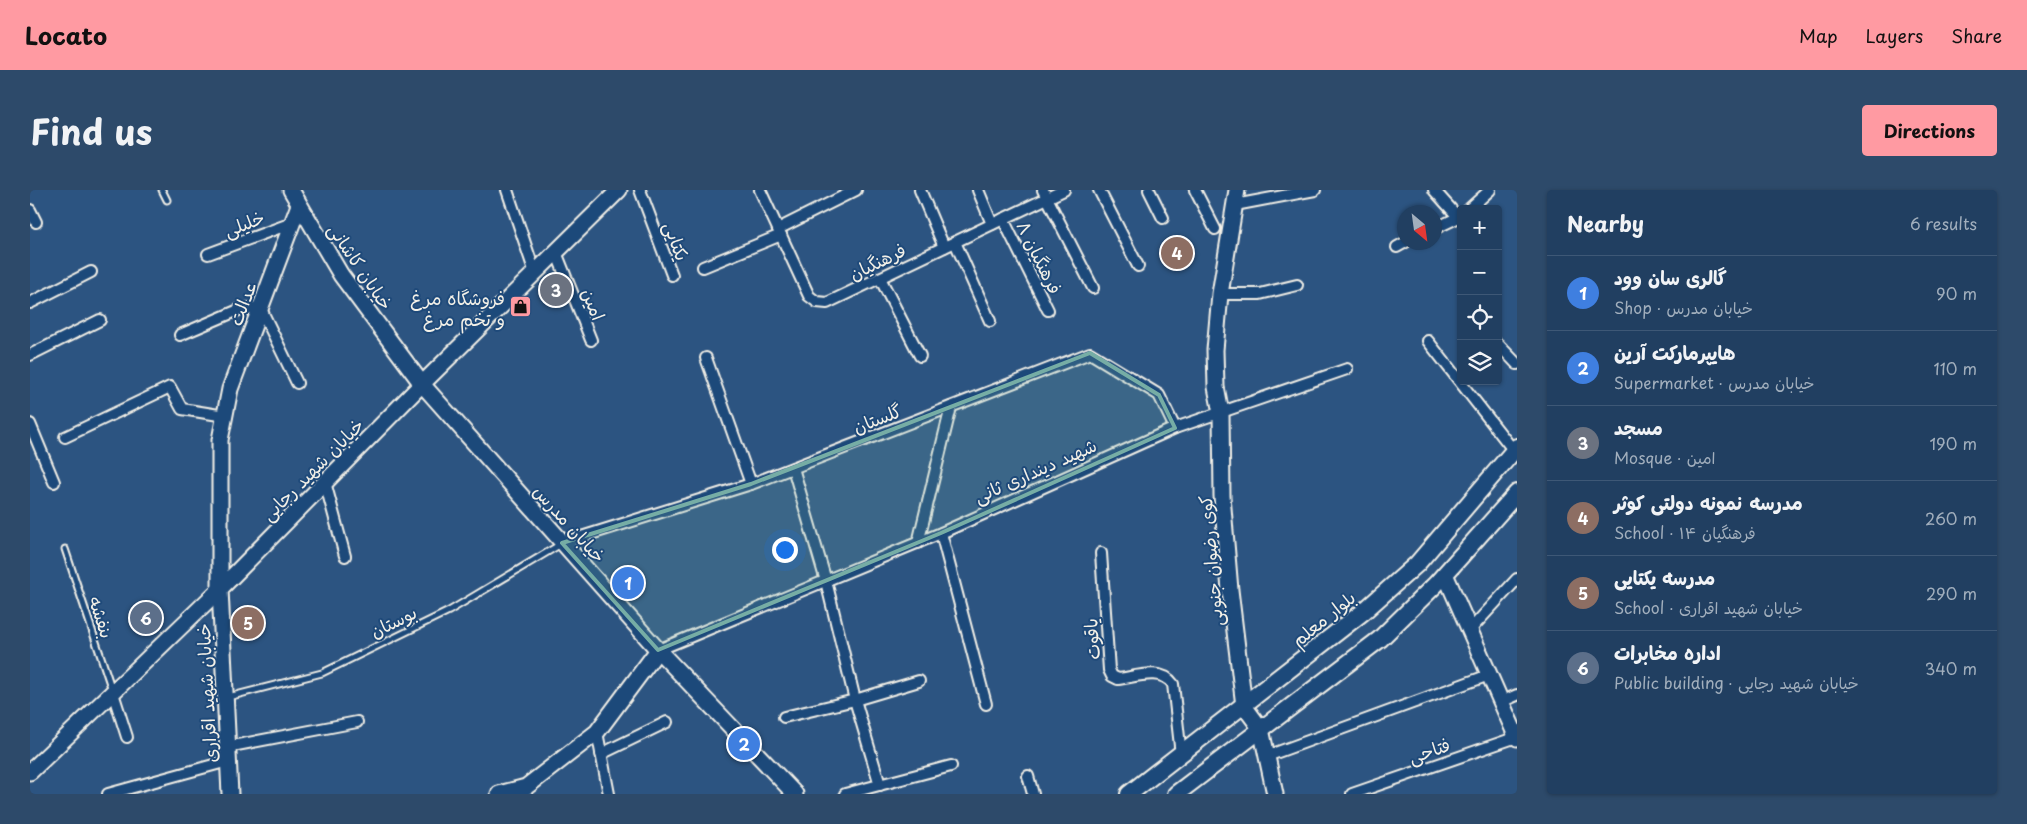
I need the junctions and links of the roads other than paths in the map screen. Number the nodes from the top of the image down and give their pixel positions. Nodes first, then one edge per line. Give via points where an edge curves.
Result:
1 (162, 190) edge
2 (291, 190) edge
3 (507, 190) edge
4 (640, 190) edge
5 (760, 190) edge
6 (856, 190) edge
7 (920, 190) edge
8 (978, 190) edge
9 (1064, 190) edge
10 (1099, 190) edge
11 (1149, 190) edge
12 (1195, 190) edge
13 (1315, 190) edge
14 (1434, 190) edge
15 (1490, 190) edge
16 (614, 192) edge
17 (1044, 194) edge
18 (1236, 197) edge
19 (167, 200) dead end
20 (299, 205) junction
21 (1473, 205) edge
22 (30, 210) edge
23 (1457, 214) edge
24 (1163, 218) dead end
25 (1457, 218) edge
26 (1003, 219) junction
27 (36, 222) dead end
28 (292, 223) junction
29 (992, 224) junction
30 (1442, 225) edge
31 (1215, 229) dead end
32 (780, 232) junction
33 (955, 242) junction
34 (944, 247) junction
35 (556, 252) junction
36 (208, 254) dead end
37 (1138, 266) dead end
38 (703, 267) dead end
39 (91, 272) dead end
40 (535, 273) junction
41 (672, 275) dead end
42 (880, 278) junction
43 (1298, 285) dead end
44 (1093, 288) dead end
45 (1220, 294) junction
46 (30, 303) edge
47 (260, 307) junction
48 (1048, 310) dead end
49 (100, 320) dead end
50 (990, 321) dead end
51 (180, 335) dead end
52 (591, 340) dead end
53 (1428, 341) dead end
54 (1502, 348) edge
55 (30, 355) edge
56 (920, 356) dead end
57 (706, 358) dead end
58 (1517, 364) edge
59 (1347, 369) dead end
60 (297, 382) dead end
61 (422, 384) junction
62 (951, 407) junction
63 (1220, 413) junction
64 (225, 416) junction
65 (30, 424) edge
66 (1175, 428) junction
67 (65, 437) dead end
68 (1515, 449) edge
69 (793, 468) junction
70 (54, 482) dead end
71 (325, 482) junction
72 (751, 484) junction
73 (1517, 493) edge
74 (941, 533) junction
75 (562, 543) junction
76 (918, 543) junction
77 (65, 549) dead end
78 (1101, 553) dead end
79 (345, 556) dead end
80 (1445, 574) junction
81 (1517, 579) edge
82 (826, 582) junction
83 (220, 589) junction
84 (1470, 630) junction
85 (658, 650) junction
86 (1489, 675) junction
87 (919, 682) dead end
88 (112, 693) junction
89 (1517, 695) edge
90 (225, 698) junction
91 (855, 700) junction
92 (1501, 702) junction
93 (986, 704) dead end
94 (1244, 706) junction
95 (784, 717) dead end
96 (357, 722) dead end
97 (667, 722) dead end
98 (1261, 729) junction
99 (597, 732) junction
100 (127, 737) dead end
101 (1517, 737) edge
102 (228, 754) junction
103 (601, 754) junction
104 (1181, 755) junction
105 (1267, 756) junction
106 (951, 766) dead end
107 (30, 772) edge
108 (1028, 776) dead end
109 (880, 785) junction
110 (108, 794) edge
111 (230, 794) edge
112 (499, 794) edge
113 (609, 794) edge
114 (795, 794) edge
115 (845, 794) edge
116 (1033, 794) edge
117 (1129, 794) edge
118 (1176, 794) edge
119 (1275, 794) edge
120 (1352, 794) edge

1 - 19 lane
2 - 20 street, خیابان کاشانی
3 - 40 street
4 - 41 street, یکتایی
5 - 32 street, فرهنگیان
6 - 32 street
7 - 34 street
8 - 29 street
9 - 17 street, فرهنگیان
10 - 37 street
11 - 24 street
12 - 31 street
13 - 18 street
14 - 23 street
15 - 21 street
16 - 35 street, خیابان شهید رجایی
17 - 26 street, فرهنگیان
17 - 44 street
18 - 45 street
20 - 28 street, عدالت
20 - 61 street, خیابان کاشانی via 341,275
22 - 27 street
25 - 30 street
26 - 29 street, فرهنگیان
26 - 48 street, فرهنگیان ۸
28 - 36 street, خلیلی
28 - 47 street, عدالت
29 - 33 street, فرهنگیان
32 - 38 street
32 - 42 street, فرهنگیان via 809,296 817,302 827,303
33 - 34 street, فرهنگیان
33 - 50 street
34 - 42 street, فرهنگیان
35 - 40 street, خیابان شهید رجایی
35 - 52 street, امین
39 - 46 street
40 - 61 street, خیابان شهید رجایی
42 - 56 street
43 - 45 street via 1260,294
45 - 63 street via 1215,350
47 - 51 street via 241,309
47 - 60 street
47 - 64 street, عدالت via 230,389
49 - 55 street
53 - 68 street
54 - 58 street
57 - 72 street
59 - 63 street, شهید دینداری ثانی
61 - 71 street, خیابان شهید رجایی
61 - 75 street, خیابان مدرس
62 - 66 street, گلستان via 1090,353 1159,395
62 - 69 street, گلستان
62 - 76 street
63 - 66 street, شهید دینداری ثانی
63 - 94 street, کوی رضوان جنوبی via 1222,496
64 - 67 street via 182,409 170,387
64 - 83 street, عدالت via 220,440
65 - 70 street
66 - 74 street, شهید دینداری ثانی
68 - 94 main road, بلوار معلم via 1417,564 1363,612
69 - 72 street, گلستان
69 - 82 street
71 - 79 street
71 - 83 street, خیابان شهید رجایی
72 - 75 street, گلستان
73 - 80 main road
74 - 76 street, شهید دینداری ثانی
74 - 93 street
75 - 85 street, خیابان مدرس
75 - 90 lane, بوستان via 449,611 322,674
76 - 82 street, شهید دینداری ثانی
77 - 88 lane, بنفشه
78 - 104 street, یاقوت via 1109,670 1118,679 1161,674 1168,678 1173,684
80 - 84 street
80 - 98 main road via 1380,638
81 - 84 street
82 - 85 street, شهید دینداری ثانی
82 - 91 street
83 - 88 street, خیابان شهید رجایی
83 - 90 street, خیابان شهید اقراری
84 - 86 street
85 - 99 street
85 - 114 street, خیابان مدرس
86 - 92 street
86 - 105 street
87 - 91 street
88 - 100 street
88 - 107 street, خیابان شهید رجایی
89 - 92 street
90 - 102 street, خیابان شهید اقراری
91 - 95 street
91 - 109 street
92 - 101 street
94 - 98 street
94 - 104 main road, بلوار معلم
96 - 102 street
97 - 103 street
98 - 105 street
98 - 118 main road
99 - 103 street
99 - 112 street via 526,787
101 - 120 street, فتاحی
102 - 110 street
102 - 111 street, خیابان شهید اقراری
103 - 113 street
104 - 117 main road, بلوار معلم
105 - 119 street
106 - 109 street
108 - 116 street
109 - 115 street

